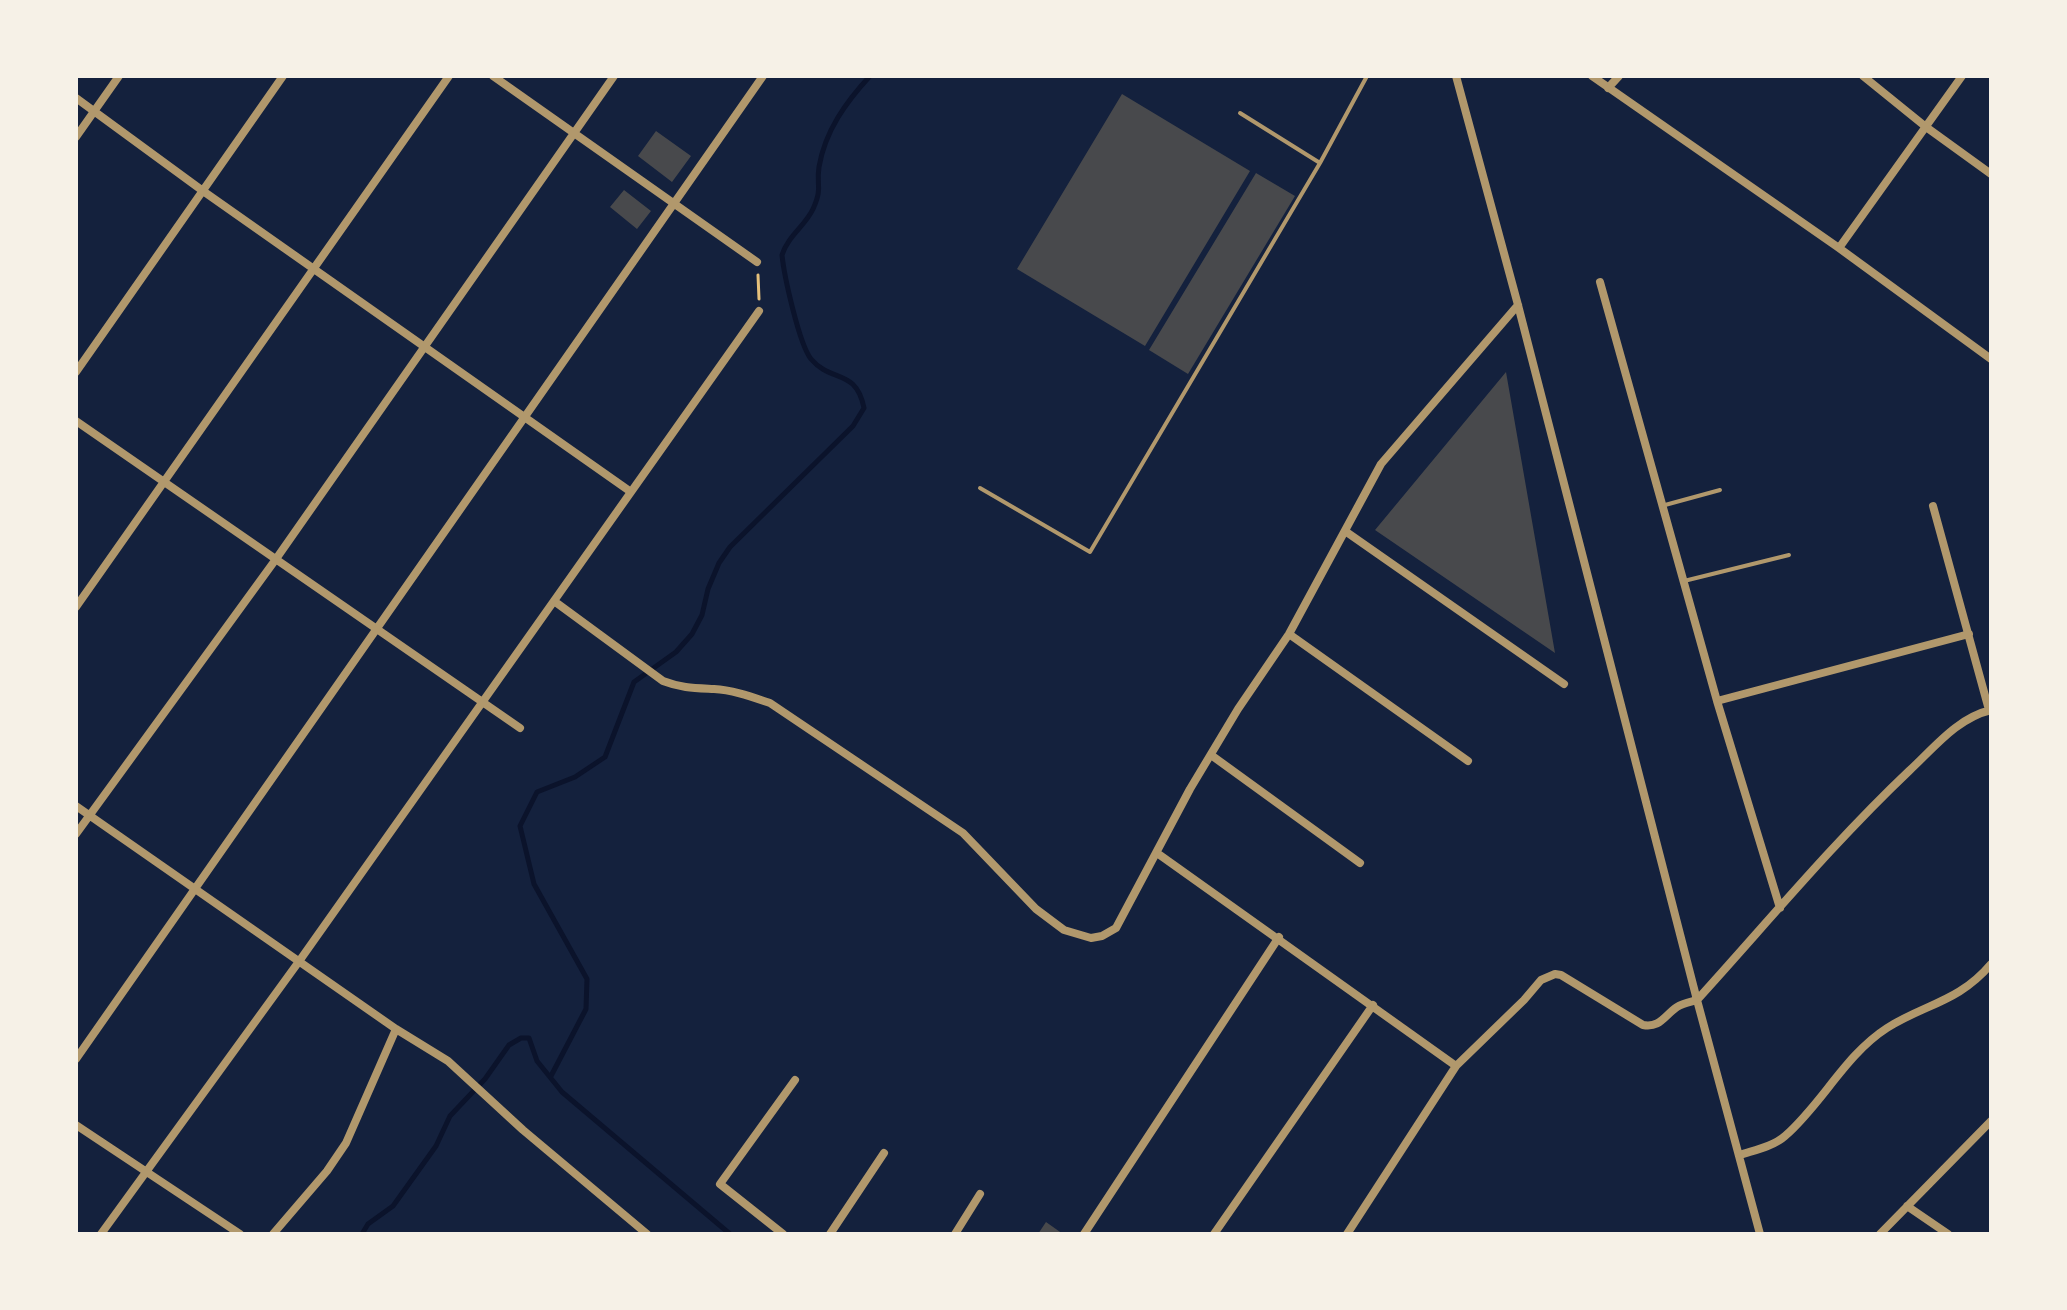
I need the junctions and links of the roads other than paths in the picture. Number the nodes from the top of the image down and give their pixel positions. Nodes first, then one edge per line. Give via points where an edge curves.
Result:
1 (119, 76) edge
2 (283, 76) edge
3 (449, 76) edge
4 (493, 76) edge
5 (614, 76) edge
6 (763, 76) edge
7 (1367, 76) edge
8 (1456, 76) edge
9 (1592, 76) edge
10 (1619, 76) edge
11 (1863, 76) edge
12 (1962, 76) edge
13 (1608, 88) junction
14 (76, 98) edge
15 (94, 111) junction
16 (1240, 113) dead end
17 (1926, 127) junction
18 (574, 133) junction
19 (76, 137) edge
20 (1320, 163) junction
21 (1991, 174) edge
22 (203, 191) junction
23 (674, 204) junction
24 (1839, 248) junction
25 (757, 262) road end
26 (314, 268) junction
27 (1600, 282) dead end
28 (1518, 305) junction
29 (759, 311) road end
30 (425, 346) junction
31 (1991, 359) edge
32 (76, 372) edge
33 (525, 417) junction
34 (76, 421) edge
35 (164, 482) junction
36 (980, 488) dead end
37 (1720, 490) dead end
38 (631, 492) junction
39 (1662, 506) junction
40 (1933, 506) dead end
41 (1345, 531) junction
42 (1789, 555) dead end
43 (276, 559) junction
44 (1684, 581) junction
45 (554, 601) junction
46 (76, 607) edge
47 (377, 629) junction
48 (1289, 634) junction
49 (1969, 634) junction
50 (1564, 684) dead end
51 (1717, 701) junction
52 (483, 702) junction
53 (1990, 710) edge
54 (520, 728) dead end
55 (1211, 755) junction
56 (1468, 761) dead end
57 (76, 806) edge
58 (90, 816) junction
59 (76, 834) edge
60 (1157, 853) junction
61 (1360, 863) dead end
62 (195, 888) junction
63 (1780, 908) junction
64 (1279, 937) junction
65 (300, 960) junction
66 (1991, 964) edge
67 (1697, 1000) junction
68 (1373, 1005) junction
69 (396, 1029) junction
70 (76, 1059) edge
71 (1456, 1066) junction
72 (795, 1080) dead end
73 (1991, 1121) edge
74 (76, 1125) edge
75 (884, 1153) dead end
76 (1740, 1155) junction
77 (146, 1171) junction
78 (980, 1194) dead end
79 (1907, 1206) junction
80 (101, 1234) edge
81 (240, 1234) edge
82 (273, 1234) edge
83 (647, 1234) edge
84 (783, 1234) edge
85 (830, 1234) edge
86 (955, 1234) edge
87 (1084, 1234) edge
88 (1214, 1234) edge
89 (1347, 1234) edge
90 (1760, 1234) edge
91 (1880, 1234) edge
92 (1948, 1234) edge

1 - 15 street
2 - 22 street
3 - 26 street
4 - 18 street
5 - 18 street
6 - 23 street
7 - 20 lane
8 - 28 street
9 - 13 street
10 - 13 street
11 - 17 street
12 - 17 street
13 - 24 street
14 - 15 street
15 - 19 street
15 - 22 street
16 - 20 lane
17 - 21 street
17 - 24 street
18 - 23 street
18 - 30 street
20 - 36 lane via 1090,552
22 - 26 street
22 - 32 street
23 - 25 street
23 - 33 street
24 - 31 street
26 - 30 street
26 - 35 street
27 - 39 street
28 - 41 street via 1381,464
28 - 67 street
29 - 38 street
30 - 33 street
30 - 43 street
33 - 38 street
33 - 47 street
34 - 35 street
35 - 43 street
35 - 46 street
37 - 39 lane
38 - 45 street
39 - 44 street
40 - 49 street
41 - 48 street
41 - 50 street
42 - 44 lane
43 - 47 street
43 - 58 street
44 - 51 street
45 - 52 street
45 - 60 street via 663,681 770,703 963,833 1036,909 1064,930 1091,938 1116,928
47 - 52 street
47 - 62 street
48 - 55 street
48 - 56 street
49 - 51 street
49 - 53 street
51 - 63 street
52 - 54 street
52 - 65 street
53 - 63 street via 1954,728 1823,856
55 - 60 street
55 - 61 street
57 - 58 street
58 - 59 street
58 - 62 street
60 - 64 street
62 - 65 street
62 - 70 street
63 - 67 street
64 - 68 street
64 - 87 street
65 - 69 street
65 - 77 street
66 - 76 street via 1948,1001 1885,1029 1784,1138
67 - 71 street via 1680,1005 1653,1027 1561,975 1548,976
67 - 76 street
68 - 71 street
68 - 88 street
69 - 82 street via 346,1143
69 - 83 street via 460,1071
71 - 89 street
72 - 84 street via 720,1184
73 - 79 street
74 - 77 street
75 - 85 street
76 - 90 street
77 - 80 street
77 - 81 street
78 - 86 street
79 - 91 street
79 - 92 street

